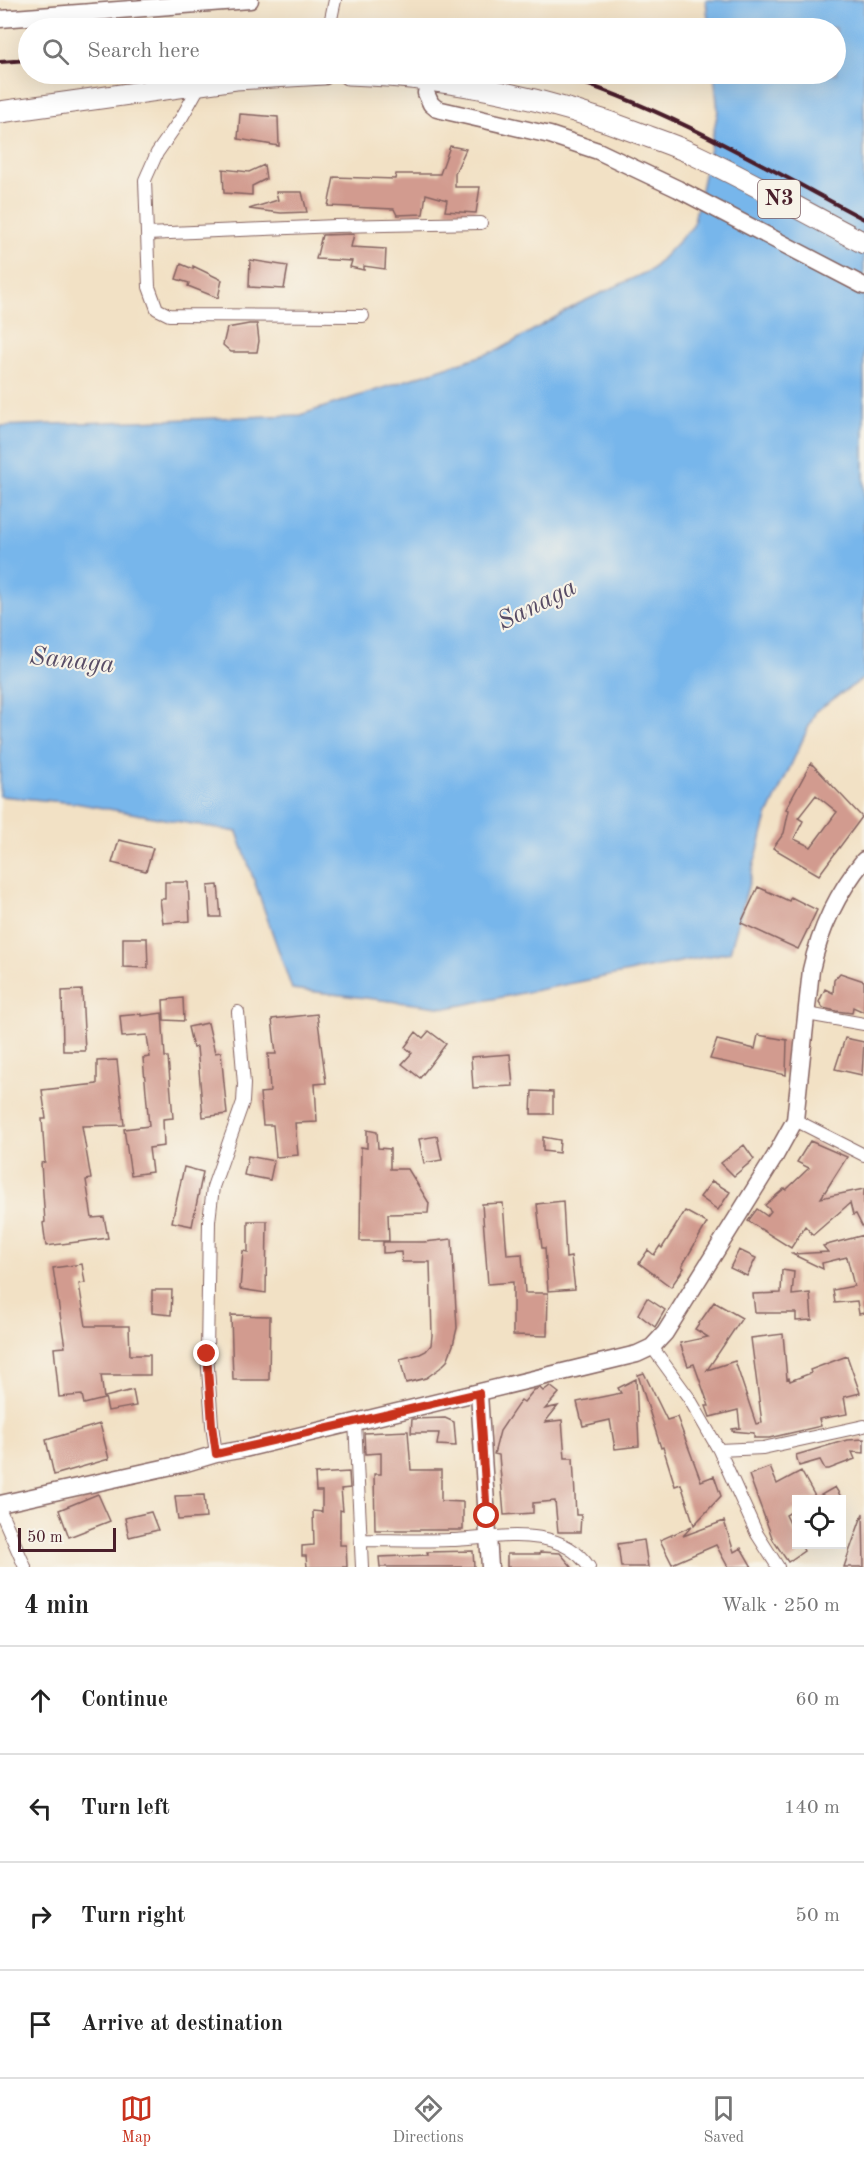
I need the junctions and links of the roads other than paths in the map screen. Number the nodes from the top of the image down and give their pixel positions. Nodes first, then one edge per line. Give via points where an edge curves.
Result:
1 (250, 0) edge
2 (336, 0) edge
3 (332, 18) edge
4 (0, 19) edge
5 (194, 84) edge
6 (200, 84) edge
7 (454, 84) edge
8 (426, 93) dead end
9 (0, 112) edge
10 (481, 222) dead end
11 (147, 234) junction
12 (864, 243) edge
13 (864, 286) edge
14 (363, 316) dead end
15 (864, 860) edge
16 (238, 1012) dead end
17 (807, 1014) junction
18 (864, 1024) edge
19 (795, 1120) junction
20 (864, 1155) edge
21 (652, 1347) junction
22 (479, 1393) junction
23 (355, 1421) junction
24 (864, 1426) edge
25 (719, 1450) junction
26 (216, 1454) junction
27 (0, 1504) edge
28 (0, 1510) edge
29 (488, 1537) junction
30 (361, 1540) junction
31 (25, 1567) edge
32 (362, 1567) edge
33 (490, 1567) edge
34 (589, 1567) edge
35 (778, 1567) edge

1 - 4 street
2 - 3 street
5 - 9 highway
6 - 11 street via 157,153 146,180
7 - 12 highway, N3 via 518,95 608,121 693,154
8 - 13 street via 436,109 511,125 597,151
10 - 11 street
11 - 14 street via 149,287 157,309 169,315
15 - 17 street via 849,878 826,920 812,970
16 - 26 street via 243,1102 213,1187 209,1221 207,1354
17 - 18 street
17 - 19 street
19 - 20 street
19 - 21 street via 684,1304
21 - 22 street
21 - 25 street
22 - 23 street
22 - 29 street
23 - 26 street
23 - 30 street
24 - 25 street via 763,1448
25 - 35 street via 757,1534
26 - 27 street
28 - 31 street
29 - 30 street
29 - 33 street
29 - 34 street via 528,1536 551,1541 569,1548
30 - 32 street

